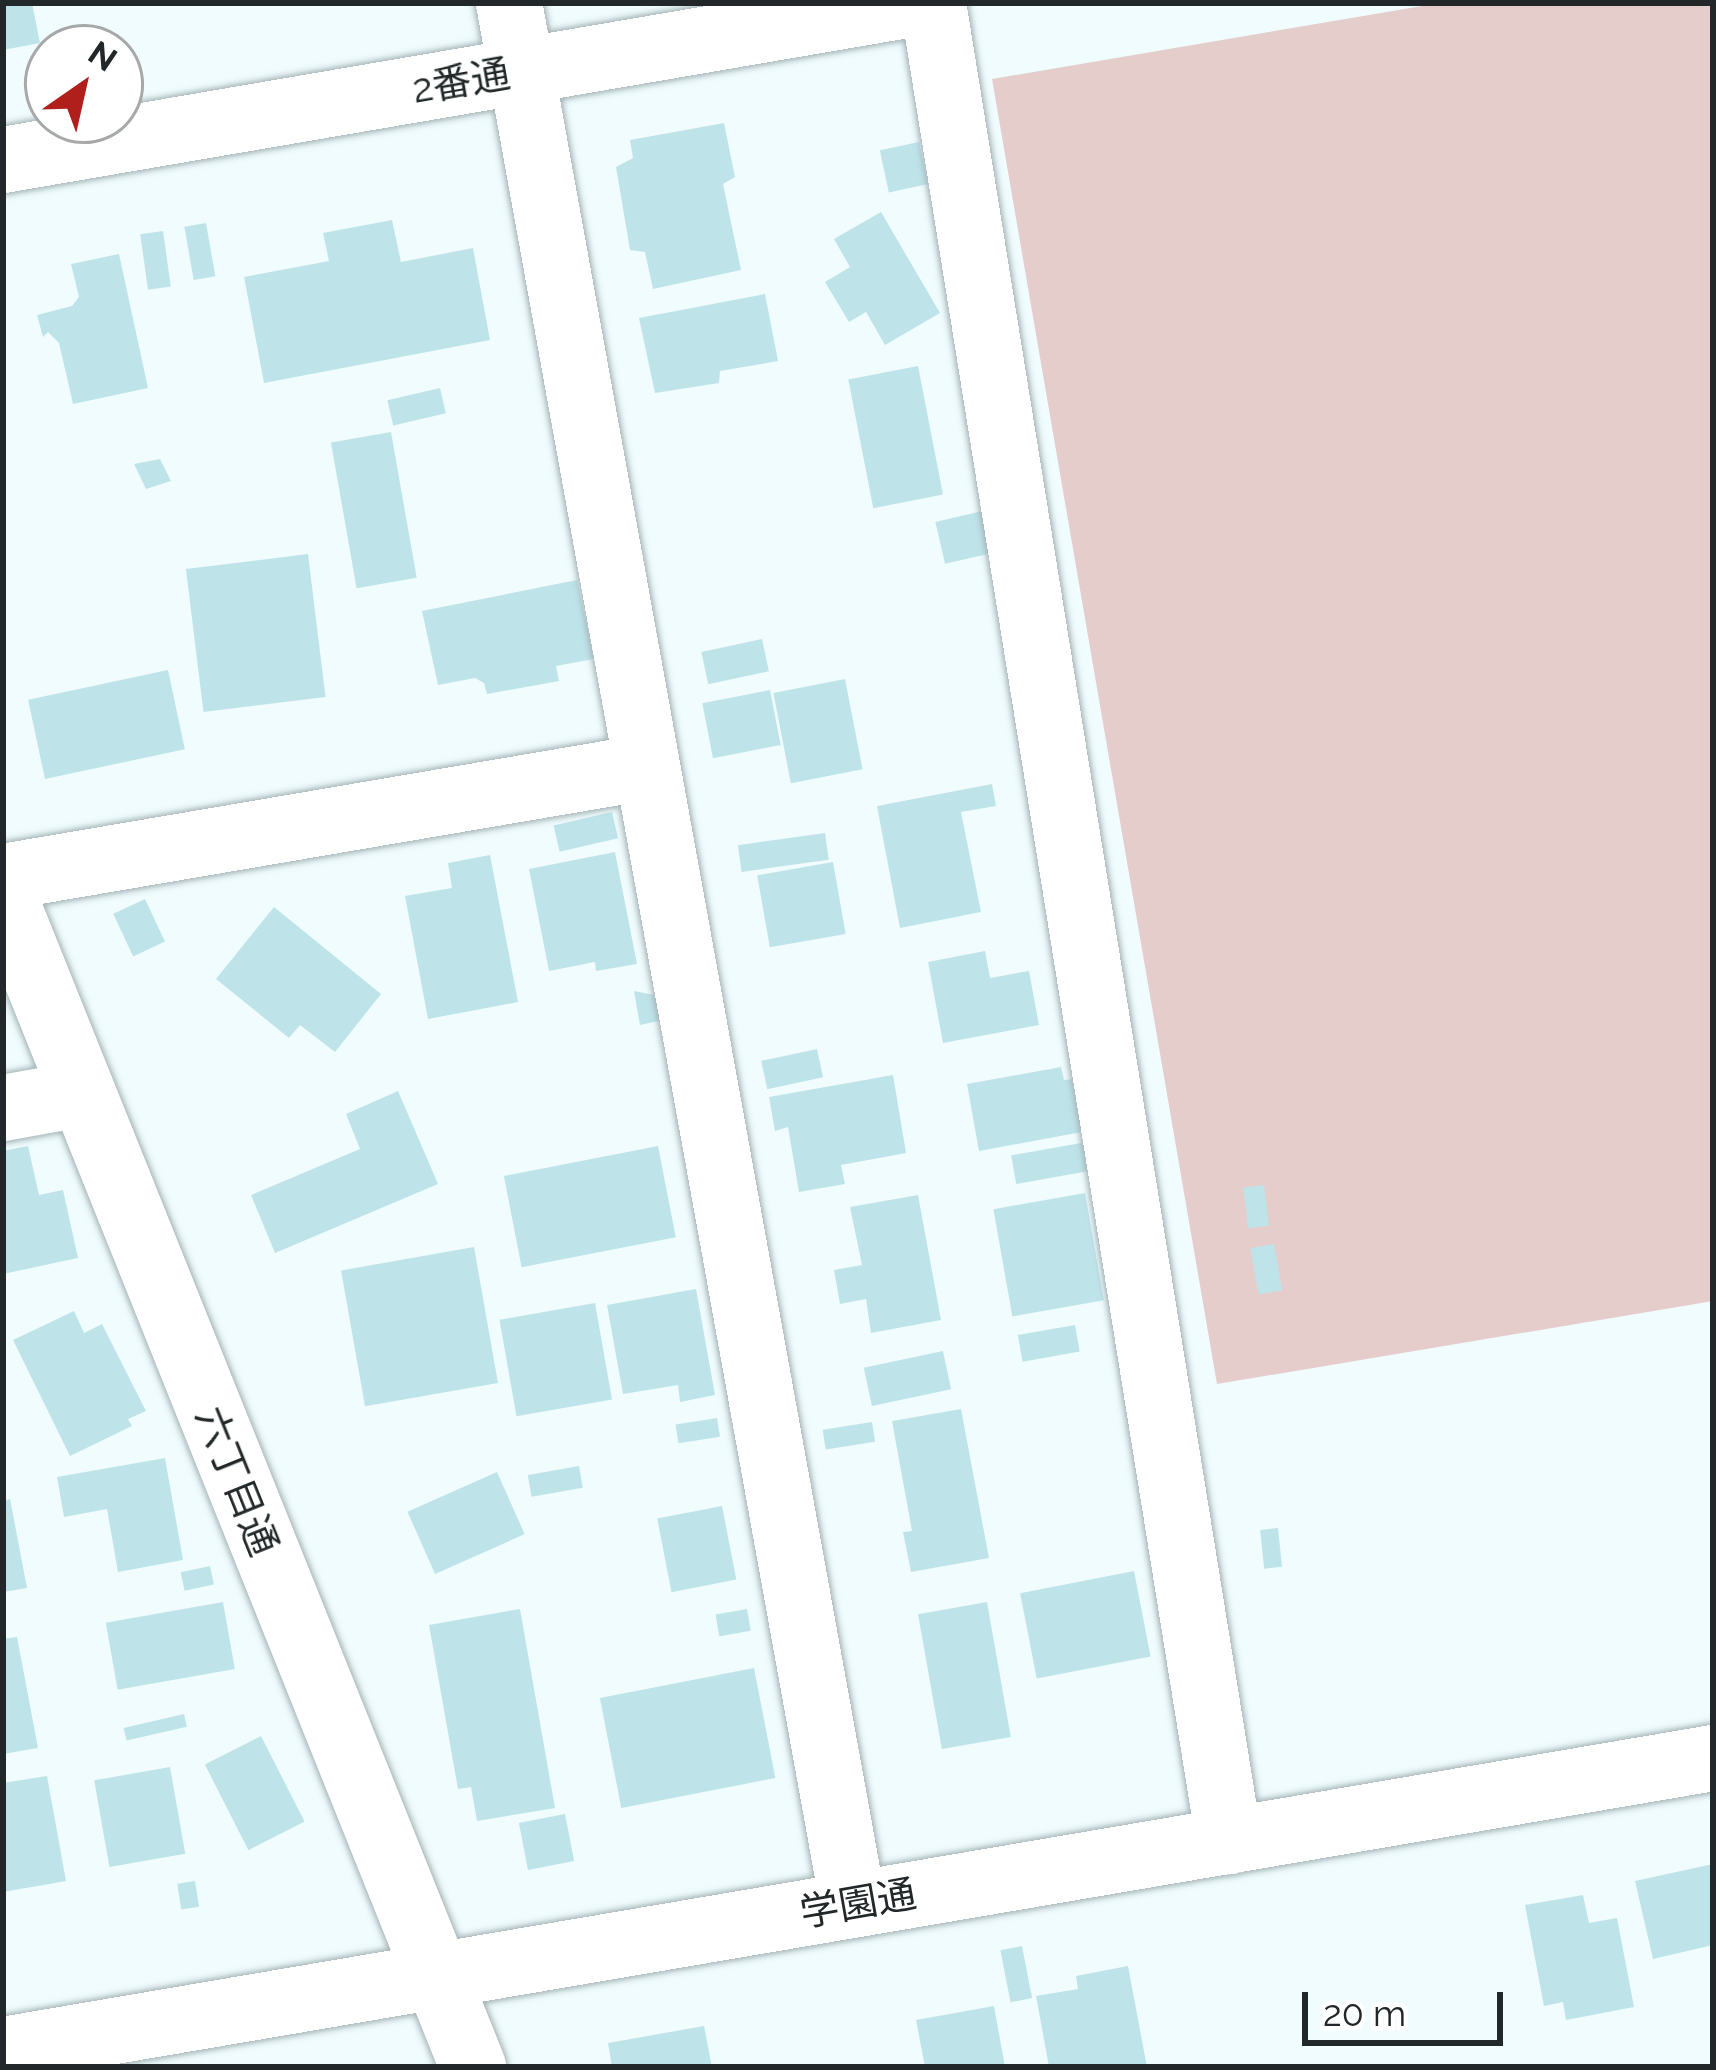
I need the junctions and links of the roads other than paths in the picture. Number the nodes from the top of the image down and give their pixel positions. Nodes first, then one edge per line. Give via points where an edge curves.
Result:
1 (509, 3) edge
2 (919, 3) edge
3 (933, 3) edge
4 (521, 71) junction
5 (3, 160) edge
6 (647, 767) junction
7 (3, 878) edge
8 (3, 894) edge
9 (81, 1094) junction
10 (3, 1108) edge
11 (1713, 1757) edge
12 (1229, 1840) junction
13 (853, 1904) junction
14 (436, 1975) junction
15 (3, 2050) edge
16 (473, 2067) edge

1 - 4 street
2 - 4 street, 2番通
3 - 12 street
4 - 5 street, 2番通
4 - 6 street
6 - 7 street
6 - 13 street
8 - 9 street, 六丁目通
9 - 10 street
9 - 14 street, 六丁目通
11 - 12 street, 学園通
12 - 13 street, 学園通
13 - 14 street, 学園通
14 - 15 street, 学園通
14 - 16 street, 六丁目通

